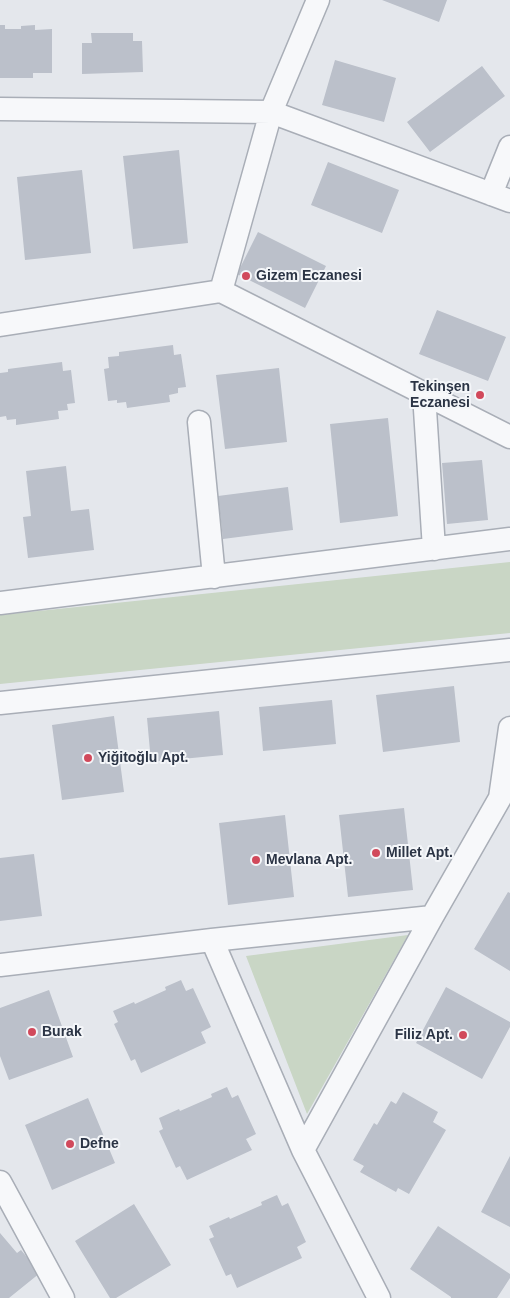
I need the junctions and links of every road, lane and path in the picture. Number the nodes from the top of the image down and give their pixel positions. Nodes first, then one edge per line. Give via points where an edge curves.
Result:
1 (318, 0) edge
2 (0, 109) edge
3 (271, 112) junction
4 (510, 147) edge
5 (500, 198) edge
6 (221, 291) junction
7 (0, 325) edge
8 (424, 394) junction
9 (199, 422) dead end
10 (510, 437) edge
11 (510, 540) edge
12 (434, 549) junction
13 (214, 577) junction
14 (0, 603) edge
15 (510, 650) edge
16 (0, 703) edge
17 (510, 728) edge
18 (432, 917) junction
19 (212, 940) junction
20 (0, 965) edge
21 (303, 1150) junction
22 (0, 1182) edge
23 (63, 1298) edge
24 (379, 1298) edge

1 - 3 street
2 - 3 street
3 - 5 street
3 - 6 street
4 - 5 street
6 - 7 street
6 - 8 street
8 - 10 street
8 - 12 street
9 - 13 street
11 - 12 street
12 - 13 street
13 - 14 street
15 - 16 street
17 - 18 street via 500,798
18 - 19 street
18 - 21 street
19 - 20 street
19 - 21 street
21 - 24 street
22 - 23 street

